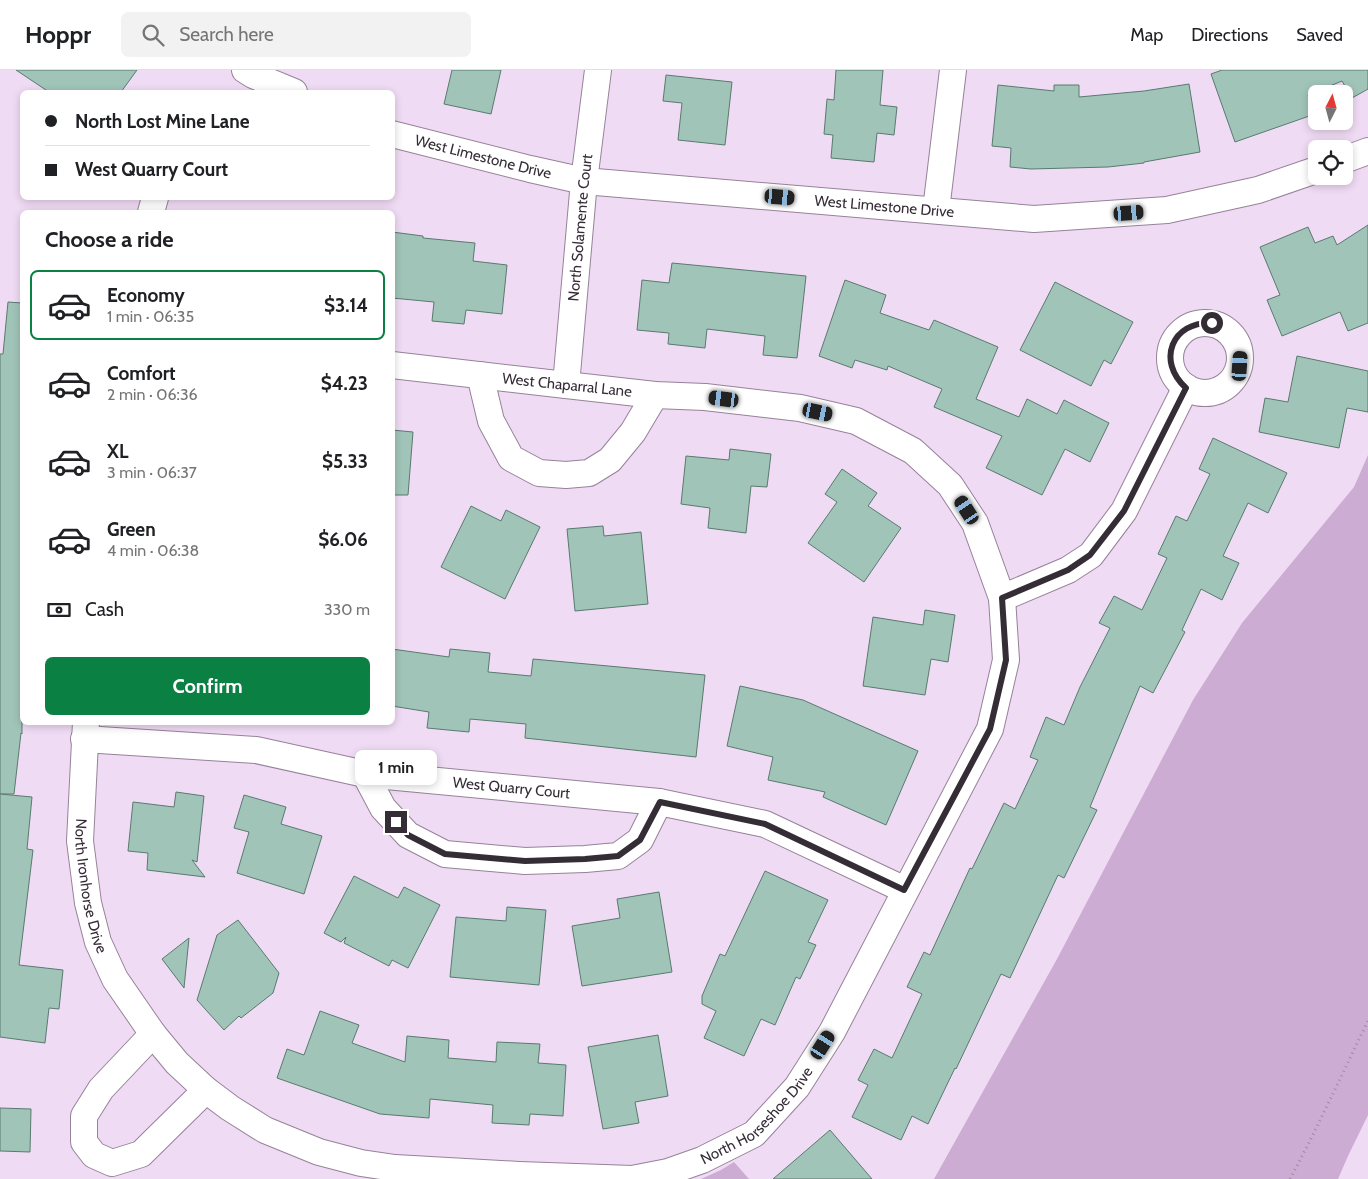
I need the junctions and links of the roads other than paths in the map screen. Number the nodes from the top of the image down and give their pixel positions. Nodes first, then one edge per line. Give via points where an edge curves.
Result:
1 (245, 70) edge
2 (598, 70) edge
3 (953, 70) edge
4 (289, 90) edge
5 (395, 135) edge
6 (1368, 151) edge
7 (1353, 157) edge
8 (1308, 173) edge
9 (584, 181) junction
10 (936, 210) junction
11 (395, 365) edge
12 (480, 376) junction
13 (566, 385) junction
14 (1186, 388) dead end
15 (655, 395) junction
16 (1002, 598) junction
17 (85, 731) edge
18 (365, 774) junction
19 (660, 802) junction
20 (904, 890) junction
21 (153, 1034) junction
22 (206, 1090) junction
23 (230, 1108) joint

1 - 4 street
2 - 9 street, North Solamente Court
3 - 10 street
5 - 9 street, West Limestone Drive
6 - 7 street
8 - 10 street, West Limestone Drive via 1258,190 1167,210 1034,219
9 - 10 street, West Limestone Drive
9 - 13 street, North Solamente Court
11 - 12 street, West Chaparral Lane
12 - 13 street, West Chaparral Lane
12 - 15 street, West Chaparral Lane via 491,421 511,458 539,473 589,474 610,460 633,432
13 - 15 street, West Chaparral Lane
14 - 16 street via 1124,511 1090,555 1068,570
15 - 16 street, West Chaparral Lane via 705,397 809,410 856,420 913,451 950,485 975,523
16 - 20 street, North Horseshoe Drive via 1006,660 990,729
17 - 18 street, West Quarry Court via 256,750
17 - 21 street, North Ironhorse Drive via 80,841 88,904 98,942 115,979
18 - 19 street, West Quarry Court
18 - 19 street via 383,808 408,835 445,854 525,861 618,856 640,840
19 - 20 street, West Quarry Court via 765,824
20 - 23 street, North Horseshoe Drive via 832,1032 797,1087 754,1134 702,1160 668,1172 632,1178 394,1168 319,1152 265,1130
21 - 22 street, North Ironhorse Drive via 177,1063
21 - 22 street via 101,1090 84,1116 84,1142 94,1155 112,1163 141,1154
22 - 23 street, North Ironhorse Drive

